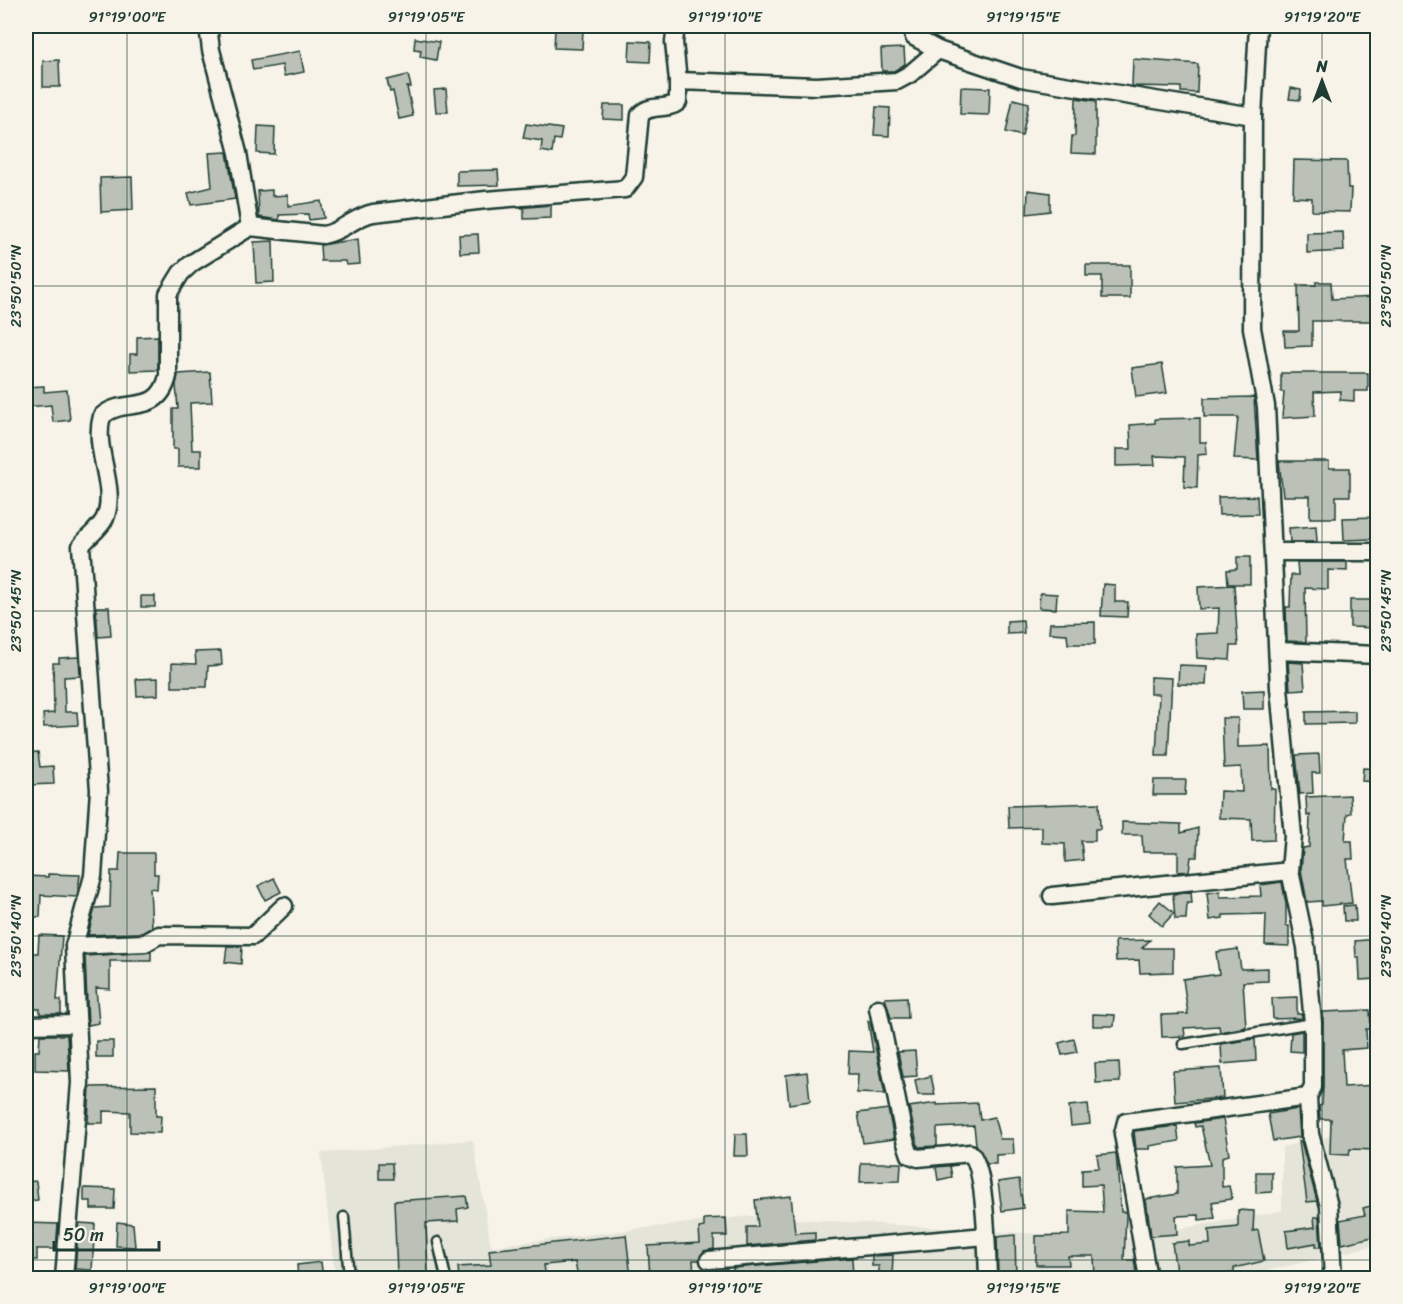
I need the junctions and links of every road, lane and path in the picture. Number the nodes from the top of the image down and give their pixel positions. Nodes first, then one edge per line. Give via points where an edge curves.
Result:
1 (208, 26) edge
2 (676, 26) edge
3 (912, 26) edge
4 (1258, 26) edge
5 (938, 50) junction
6 (678, 81) junction
7 (1253, 116) junction
8 (250, 227) junction
9 (1275, 552) junction
10 (1377, 552) edge
11 (1278, 651) junction
12 (1377, 655) edge
13 (1290, 871) junction
14 (1052, 896) dead end
15 (284, 906) dead end
16 (74, 946) junction
17 (878, 1008) dead end
18 (1313, 1023) junction
19 (78, 1024) junction
20 (26, 1025) edge
21 (1183, 1044) dead end
22 (1308, 1097) junction
23 (344, 1217) dead end
24 (986, 1236) junction
25 (438, 1242) dead end
26 (709, 1260) dead end
27 (64, 1278) edge
28 (349, 1278) edge
29 (446, 1278) edge
30 (988, 1278) edge
31 (1148, 1278) edge
32 (1333, 1278) edge

1 - 8 street via 238,153
2 - 6 street
3 - 5 street via 914,37
4 - 7 street
5 - 6 street via 897,81 817,86
5 - 7 street via 1021,78
6 - 8 street via 678,102 645,110 640,115 634,177 625,189 373,213 322,235
7 - 9 street via 1252,328 1266,406
8 - 16 street via 192,263 174,281 167,305 168,376 159,397 106,413 100,422 108,507 99,529 81,546 80,556 98,770 97,838 93,876
9 - 10 street
9 - 11 street
11 - 12 street
11 - 13 street via 1293,836
13 - 14 street
13 - 18 street via 1306,947
15 - 16 street via 253,936 159,935 145,944
16 - 19 street
17 - 24 street via 908,1151 918,1158 973,1155
18 - 21 lane
18 - 22 street via 1313,1087
19 - 20 street
19 - 27 street via 78,1127
22 - 31 street via 1126,1122 1123,1134
22 - 32 street via 1310,1134 1329,1206
23 - 28 lane
24 - 26 street
24 - 30 street
25 - 29 lane

